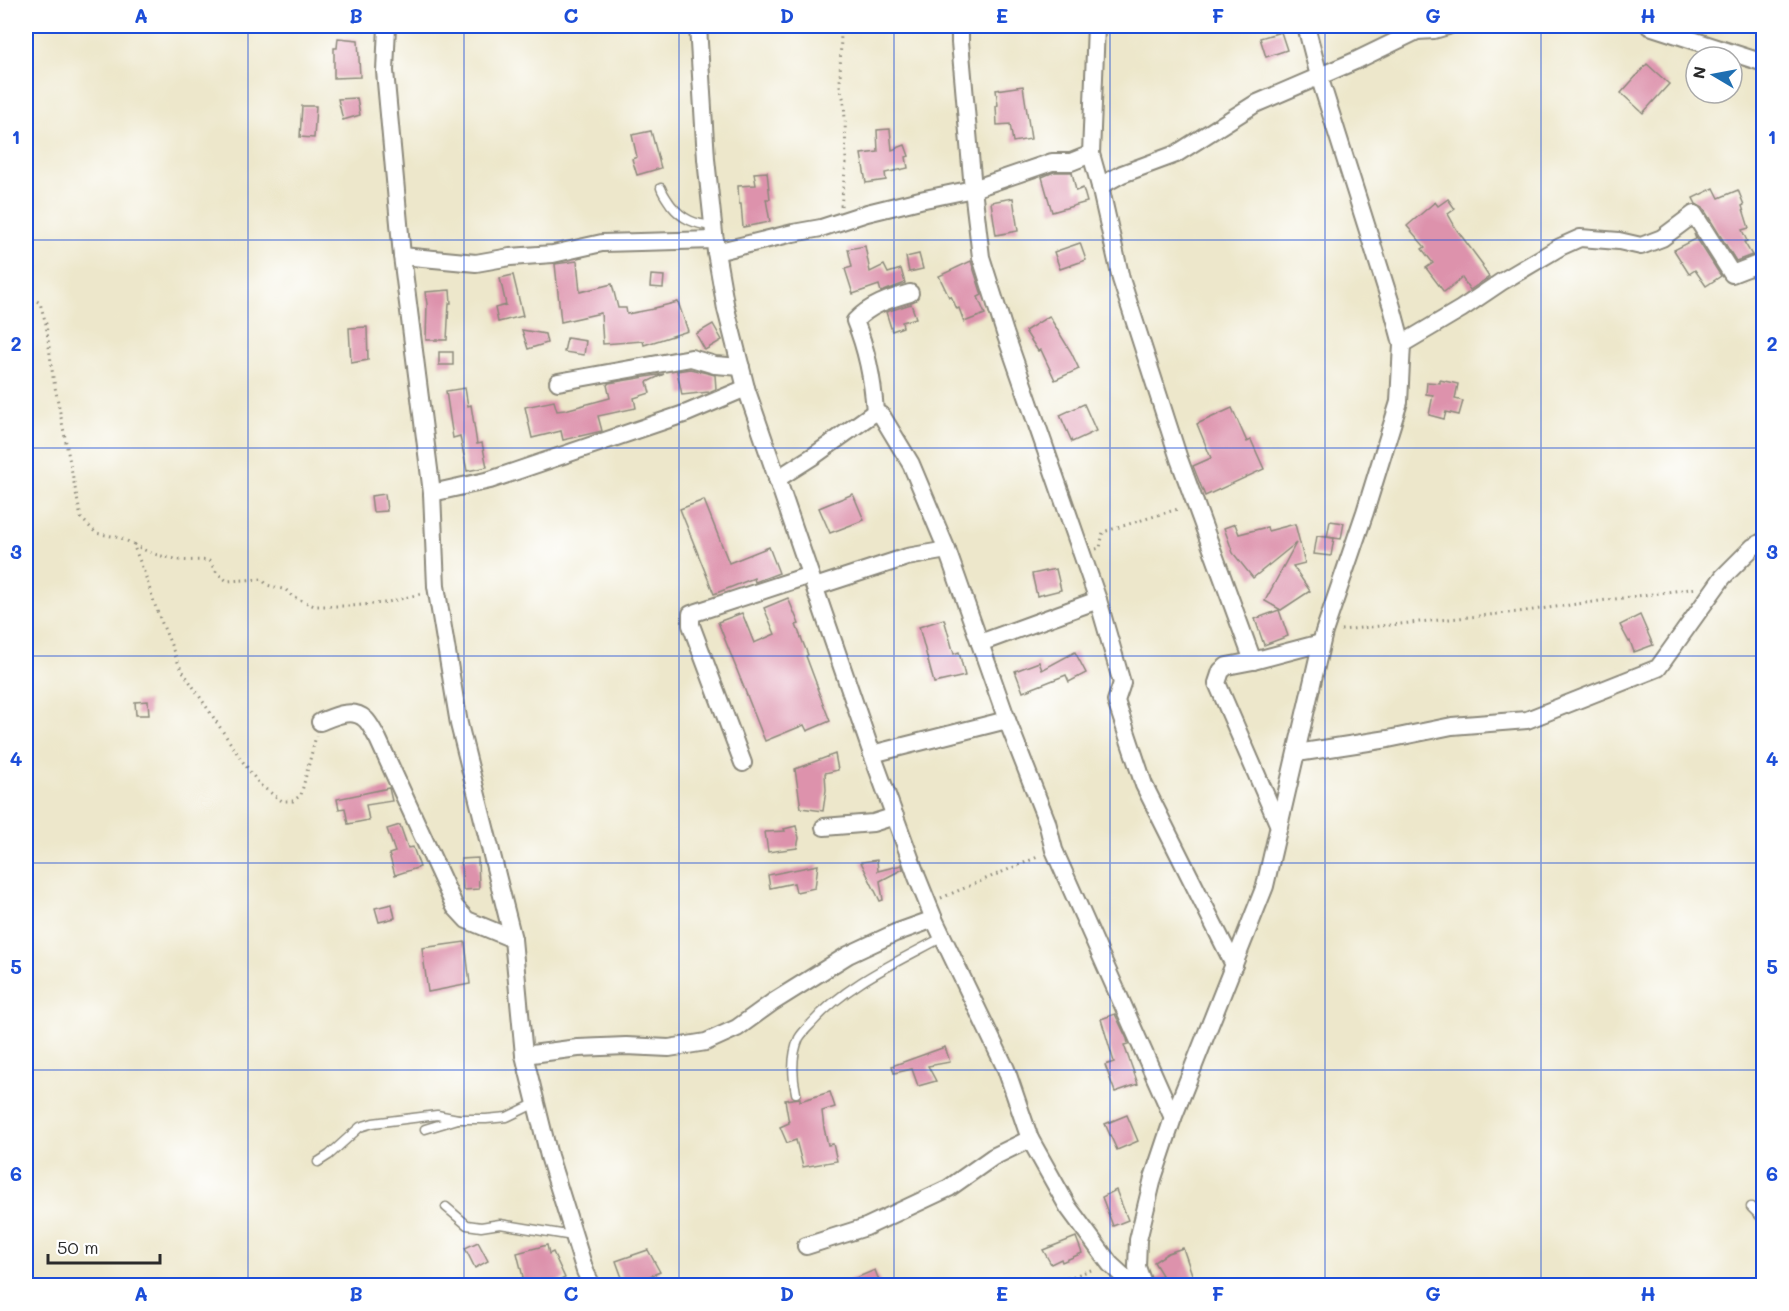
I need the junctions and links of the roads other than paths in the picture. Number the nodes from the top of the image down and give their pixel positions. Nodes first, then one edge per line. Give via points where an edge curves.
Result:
1 (387, 26) edge
2 (698, 26) edge
3 (960, 26) edge
4 (1096, 26) edge
5 (1306, 26) edge
6 (1448, 26) edge
7 (1649, 26) edge
8 (1764, 63) edge
9 (1319, 76) junction
10 (1091, 154) junction
11 (1101, 186) junction
12 (661, 188) dead end
13 (973, 189) junction
14 (715, 239) junction
15 (402, 256) junction
16 (1761, 264) edge
17 (910, 293) dead end
18 (1402, 344) junction
19 (741, 368) junction
20 (558, 382) dead end
21 (746, 388) junction
22 (875, 412) junction
23 (777, 479) junction
24 (432, 493) junction
25 (1764, 541) edge
26 (947, 550) junction
27 (813, 581) junction
28 (1098, 600) junction
29 (1323, 637) junction
30 (980, 643) junction
31 (1252, 662) junction
32 (1007, 720) junction
33 (320, 722) road end
34 (1297, 753) junction
35 (872, 754) junction
36 (743, 763) dead end
37 (895, 816) junction
38 (1279, 826) junction
39 (824, 827) dead end
40 (931, 911) junction
41 (943, 938) junction
42 (513, 939) junction
43 (1234, 965) junction
44 (524, 1055) junction
45 (796, 1093) dead end
46 (536, 1103) junction
47 (1173, 1118) junction
48 (458, 1119) junction
49 (425, 1130) dead end
50 (1030, 1139) junction
51 (318, 1162) dead end
52 (446, 1207) dead end
53 (1751, 1207) dead end
54 (1764, 1220) edge
55 (574, 1236) junction
56 (806, 1246) dead end
57 (592, 1286) edge
58 (1134, 1286) edge
59 (1144, 1286) edge

1 - 15 street via 385,71
2 - 14 street
3 - 13 street
4 - 10 street
5 - 9 street
6 - 9 street via 1417,31
7 - 8 street
9 - 11 street via 1255,104 1176,154
9 - 18 street
10 - 11 street
10 - 13 street via 1071,162 1052,162
11 - 31 street via 1121,279 1179,459
12 - 14 lane via 679,215
13 - 14 street via 834,224
13 - 28 street via 981,257
14 - 15 street via 602,243 554,254 476,263
14 - 19 street via 726,309
15 - 24 street
16 - 18 street via 1732,274 1694,214 1662,238 1641,246 1580,238
17 - 22 street via 876,304 855,321 874,387
18 - 29 street via 1399,402
19 - 20 street via 691,358
19 - 21 street
21 - 23 street
21 - 24 street via 687,413 490,480
22 - 23 street
22 - 26 street via 882,416 911,464
23 - 27 street
24 - 42 street via 436,586 459,724
25 - 34 street via 1723,578 1658,668 1527,720 1452,726
26 - 27 street
26 - 30 street
27 - 35 street
27 - 36 street via 691,614 691,625
28 - 30 street
28 - 43 street via 1122,684 1116,701 1144,785
29 - 31 street
29 - 34 street
30 - 32 street
31 - 38 street via 1227,666 1217,683
32 - 35 street
32 - 47 street via 1054,850
33 - 42 street via 344,713 364,718 378,739 455,907 467,920
34 - 38 street
35 - 37 street
37 - 39 street via 873,823
37 - 40 street
38 - 43 street via 1265,886
40 - 41 street
40 - 44 street via 896,933 848,955 737,1028 706,1042 669,1048 578,1048
41 - 45 lane via 848,991 822,1012 800,1036 794,1052
41 - 50 street via 1006,1069
42 - 44 street
43 - 47 street
44 - 46 street
46 - 48 lane via 507,1117
46 - 55 street
47 - 59 street via 1138,1240 1137,1267
48 - 49 lane
48 - 51 lane via 437,1115 373,1123 360,1128
50 - 56 street via 993,1157 949,1188 866,1227
50 - 58 street via 1068,1207 1110,1264
52 - 55 lane via 467,1225 500,1224
53 - 54 lane
55 - 57 street

